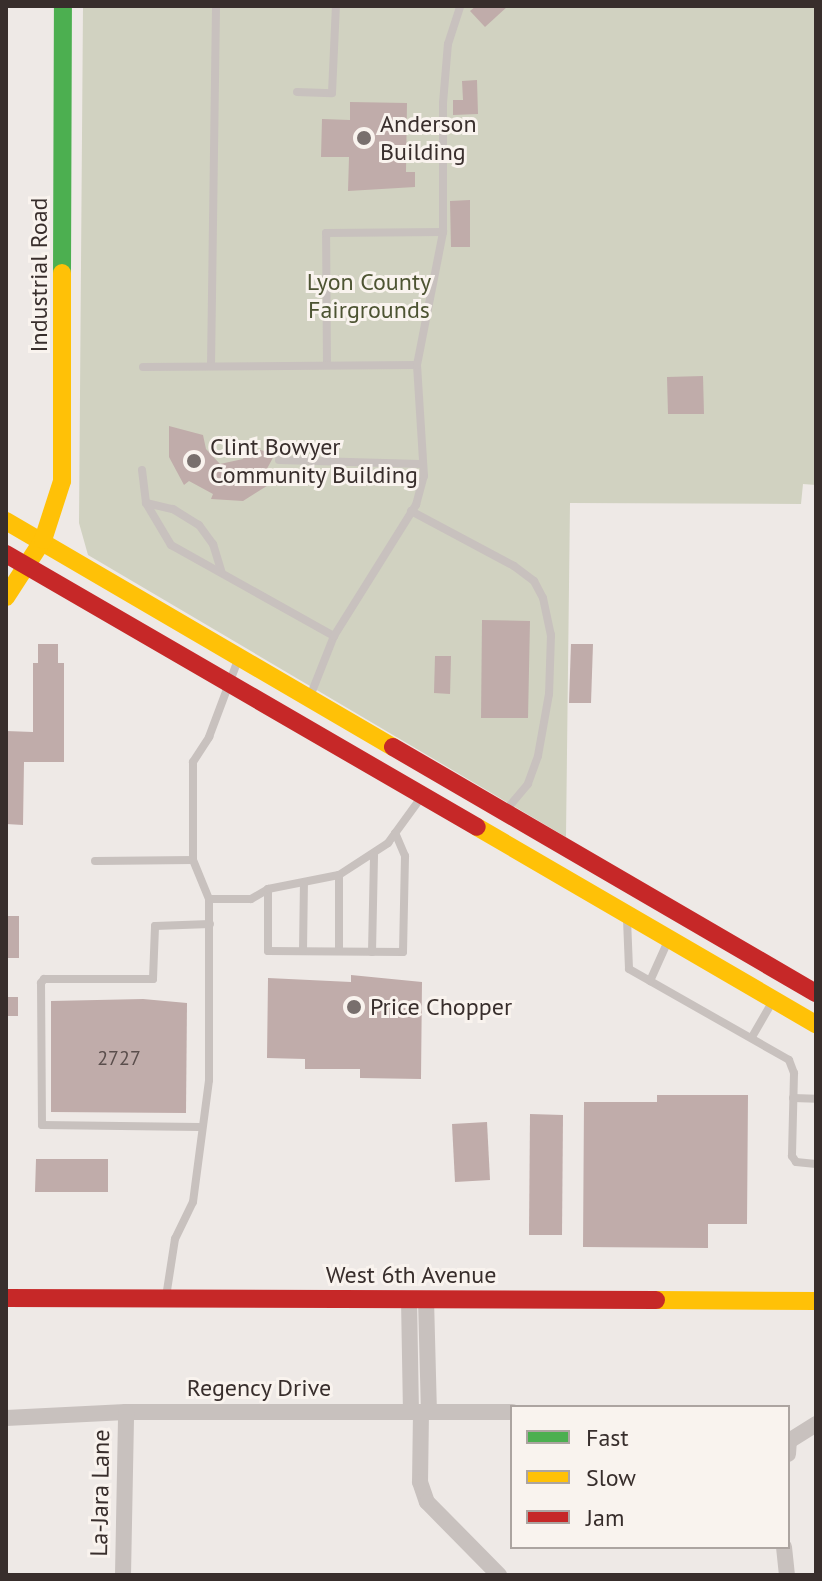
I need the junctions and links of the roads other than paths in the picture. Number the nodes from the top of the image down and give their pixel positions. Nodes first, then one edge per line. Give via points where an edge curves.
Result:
1 (63, 6) edge
2 (216, 6) edge
3 (336, 6) edge
4 (460, 6) edge
5 (297, 92) dead end
6 (443, 232) junction
7 (327, 365) junction
8 (417, 365) junction
9 (211, 366) junction
10 (143, 367) dead end
11 (279, 460) dead end
12 (420, 464) junction
13 (142, 470) dead end
14 (146, 503) junction
15 (411, 511) junction
16 (6, 521) edge
17 (43, 540) junction
18 (6, 554) edge
19 (28, 567) junction
20 (222, 573) junction
21 (6, 597) edge
22 (334, 636) junction
23 (238, 660) junction
24 (230, 685) junction
25 (309, 698) junction
26 (422, 797) junction
27 (505, 812) junction
28 (395, 833) junction
29 (374, 855) junction
30 (193, 860) junction
31 (95, 861) dead end
32 (339, 875) junction
33 (304, 883) junction
34 (268, 889) junction
35 (209, 899) junction
36 (627, 917) junction
37 (210, 924) junction
38 (668, 940) junction
39 (303, 951) junction
40 (339, 951) junction
41 (372, 952) junction
42 (650, 981) junction
43 (816, 993) edge
44 (774, 1000) junction
45 (816, 1024) edge
46 (752, 1037) junction
47 (793, 1098) junction
48 (816, 1099) edge
49 (199, 1127) junction
50 (816, 1164) edge
51 (6, 1298) edge
52 (166, 1298) junction
53 (417, 1299) junction
54 (816, 1301) edge
55 (126, 1412) junction
56 (420, 1412) junction
57 (510, 1412) edge
58 (6, 1418) edge
59 (816, 1424) edge
60 (790, 1440) edge
61 (784, 1549) edge
62 (123, 1575) edge
63 (499, 1575) edge
64 (787, 1575) edge

1 - 17 main road, Industrial Road via 62,481
2 - 9 lane
3 - 5 lane via 332,93
4 - 6 lane via 448,44 443,103
6 - 7 lane via 326,233
6 - 8 lane
7 - 8 lane
7 - 9 lane
8 - 12 lane
9 - 10 lane
11 - 12 lane
12 - 15 lane via 424,476
13 - 14 lane
14 - 20 lane via 171,545
14 - 20 lane via 173,509 199,525 213,544
15 - 22 lane
15 - 27 lane via 514,566 534,581 543,598 551,650 538,756 528,784
16 - 17 main road
17 - 19 main road, Industrial Road
17 - 23 main road
18 - 19 main road
19 - 21 main road, Industrial Road
19 - 24 main road
20 - 22 lane
22 - 25 lane
23 - 24 lane
23 - 25 main road
24 - 26 main road
24 - 30 lane via 193,762
25 - 27 main road
26 - 28 lane
26 - 36 main road
27 - 43 main road
28 - 29 lane
28 - 41 lane via 405,856 403,952
29 - 32 lane
29 - 41 lane
30 - 31 lane
30 - 35 lane
32 - 33 lane
32 - 40 lane
33 - 34 lane
33 - 39 lane
34 - 35 lane via 251,899
34 - 39 lane via 268,951
35 - 37 lane
36 - 38 main road
36 - 42 lane via 629,969
37 - 49 lane via 209,1080
37 - 49 lane via 155,926 153,979 41,983 42,1125
38 - 42 lane
38 - 44 main road
39 - 40 lane
40 - 41 lane
42 - 46 lane
44 - 45 main road
44 - 46 lane
46 - 47 lane via 789,1060
47 - 48 lane
47 - 50 lane via 792,1156 796,1162
49 - 52 lane via 193,1202 175,1239
51 - 52 main road, West 6th Avenue
52 - 53 main road, West 6th Avenue
53 - 54 main road, West 6th Avenue
53 - 56 street
55 - 56 street, Regency Drive
55 - 58 street, Regency Drive
55 - 62 street, La-Jara Lane
56 - 57 street, Regency Drive
56 - 63 street via 420,1482 427,1502
59 - 60 street
61 - 64 street

